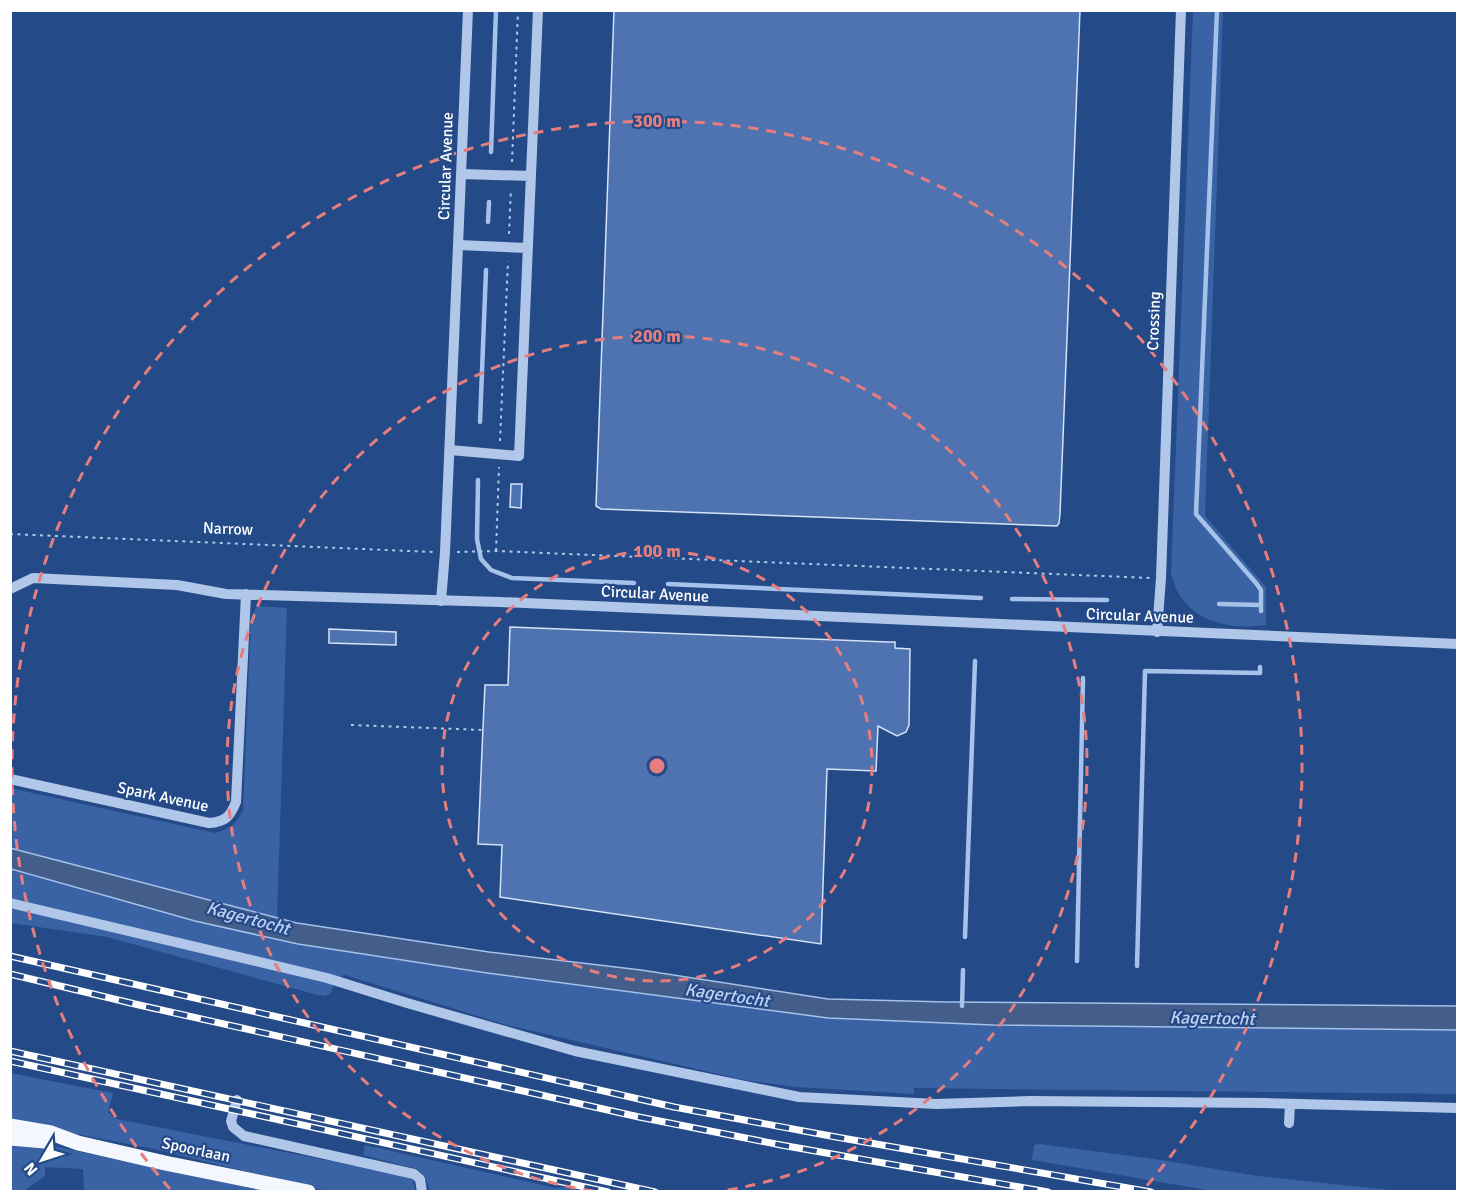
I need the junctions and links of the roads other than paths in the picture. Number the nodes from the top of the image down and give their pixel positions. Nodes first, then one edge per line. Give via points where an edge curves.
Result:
1 (468, 10) edge
2 (538, 10) edge
3 (1181, 10) edge
4 (461, 174) junction
5 (531, 176) junction
6 (458, 245) junction
7 (528, 248) junction
8 (450, 450) junction
9 (10, 589) edge
10 (246, 594) junction
11 (441, 601) junction
12 (1156, 632) junction
13 (1458, 644) edge
14 (10, 779) edge
15 (10, 903) edge
16 (237, 1100) dead end
17 (1290, 1104) junction
18 (1458, 1108) edge
19 (1289, 1123) dead end
20 (10, 1126) edge
21 (10, 1138) edge
22 (78, 1143) junction
23 (308, 1191) edge
24 (422, 1191) edge

1 - 4 street, Circular Avenue
2 - 5 street
3 - 12 street, Crossing
4 - 5 street
4 - 6 street, Circular Avenue
5 - 7 street
6 - 7 street
6 - 8 street, Circular Avenue
7 - 8 street via 519,456
8 - 11 street, Circular Avenue
9 - 10 street via 33,578 177,585
10 - 11 street
10 - 14 street, Spark Avenue via 236,802 231,815 221,822 209,823
11 - 12 street, Circular Avenue
12 - 13 street, Circular Avenue
15 - 17 street via 327,978 575,1051 799,1097 936,1104
16 - 24 street via 231,1121 244,1136 405,1172 420,1179
17 - 18 street
17 - 19 street
20 - 22 main road, Spoorlaan via 51,1133
21 - 22 main road, Spoorlaan
22 - 23 main road, Spoorlaan

